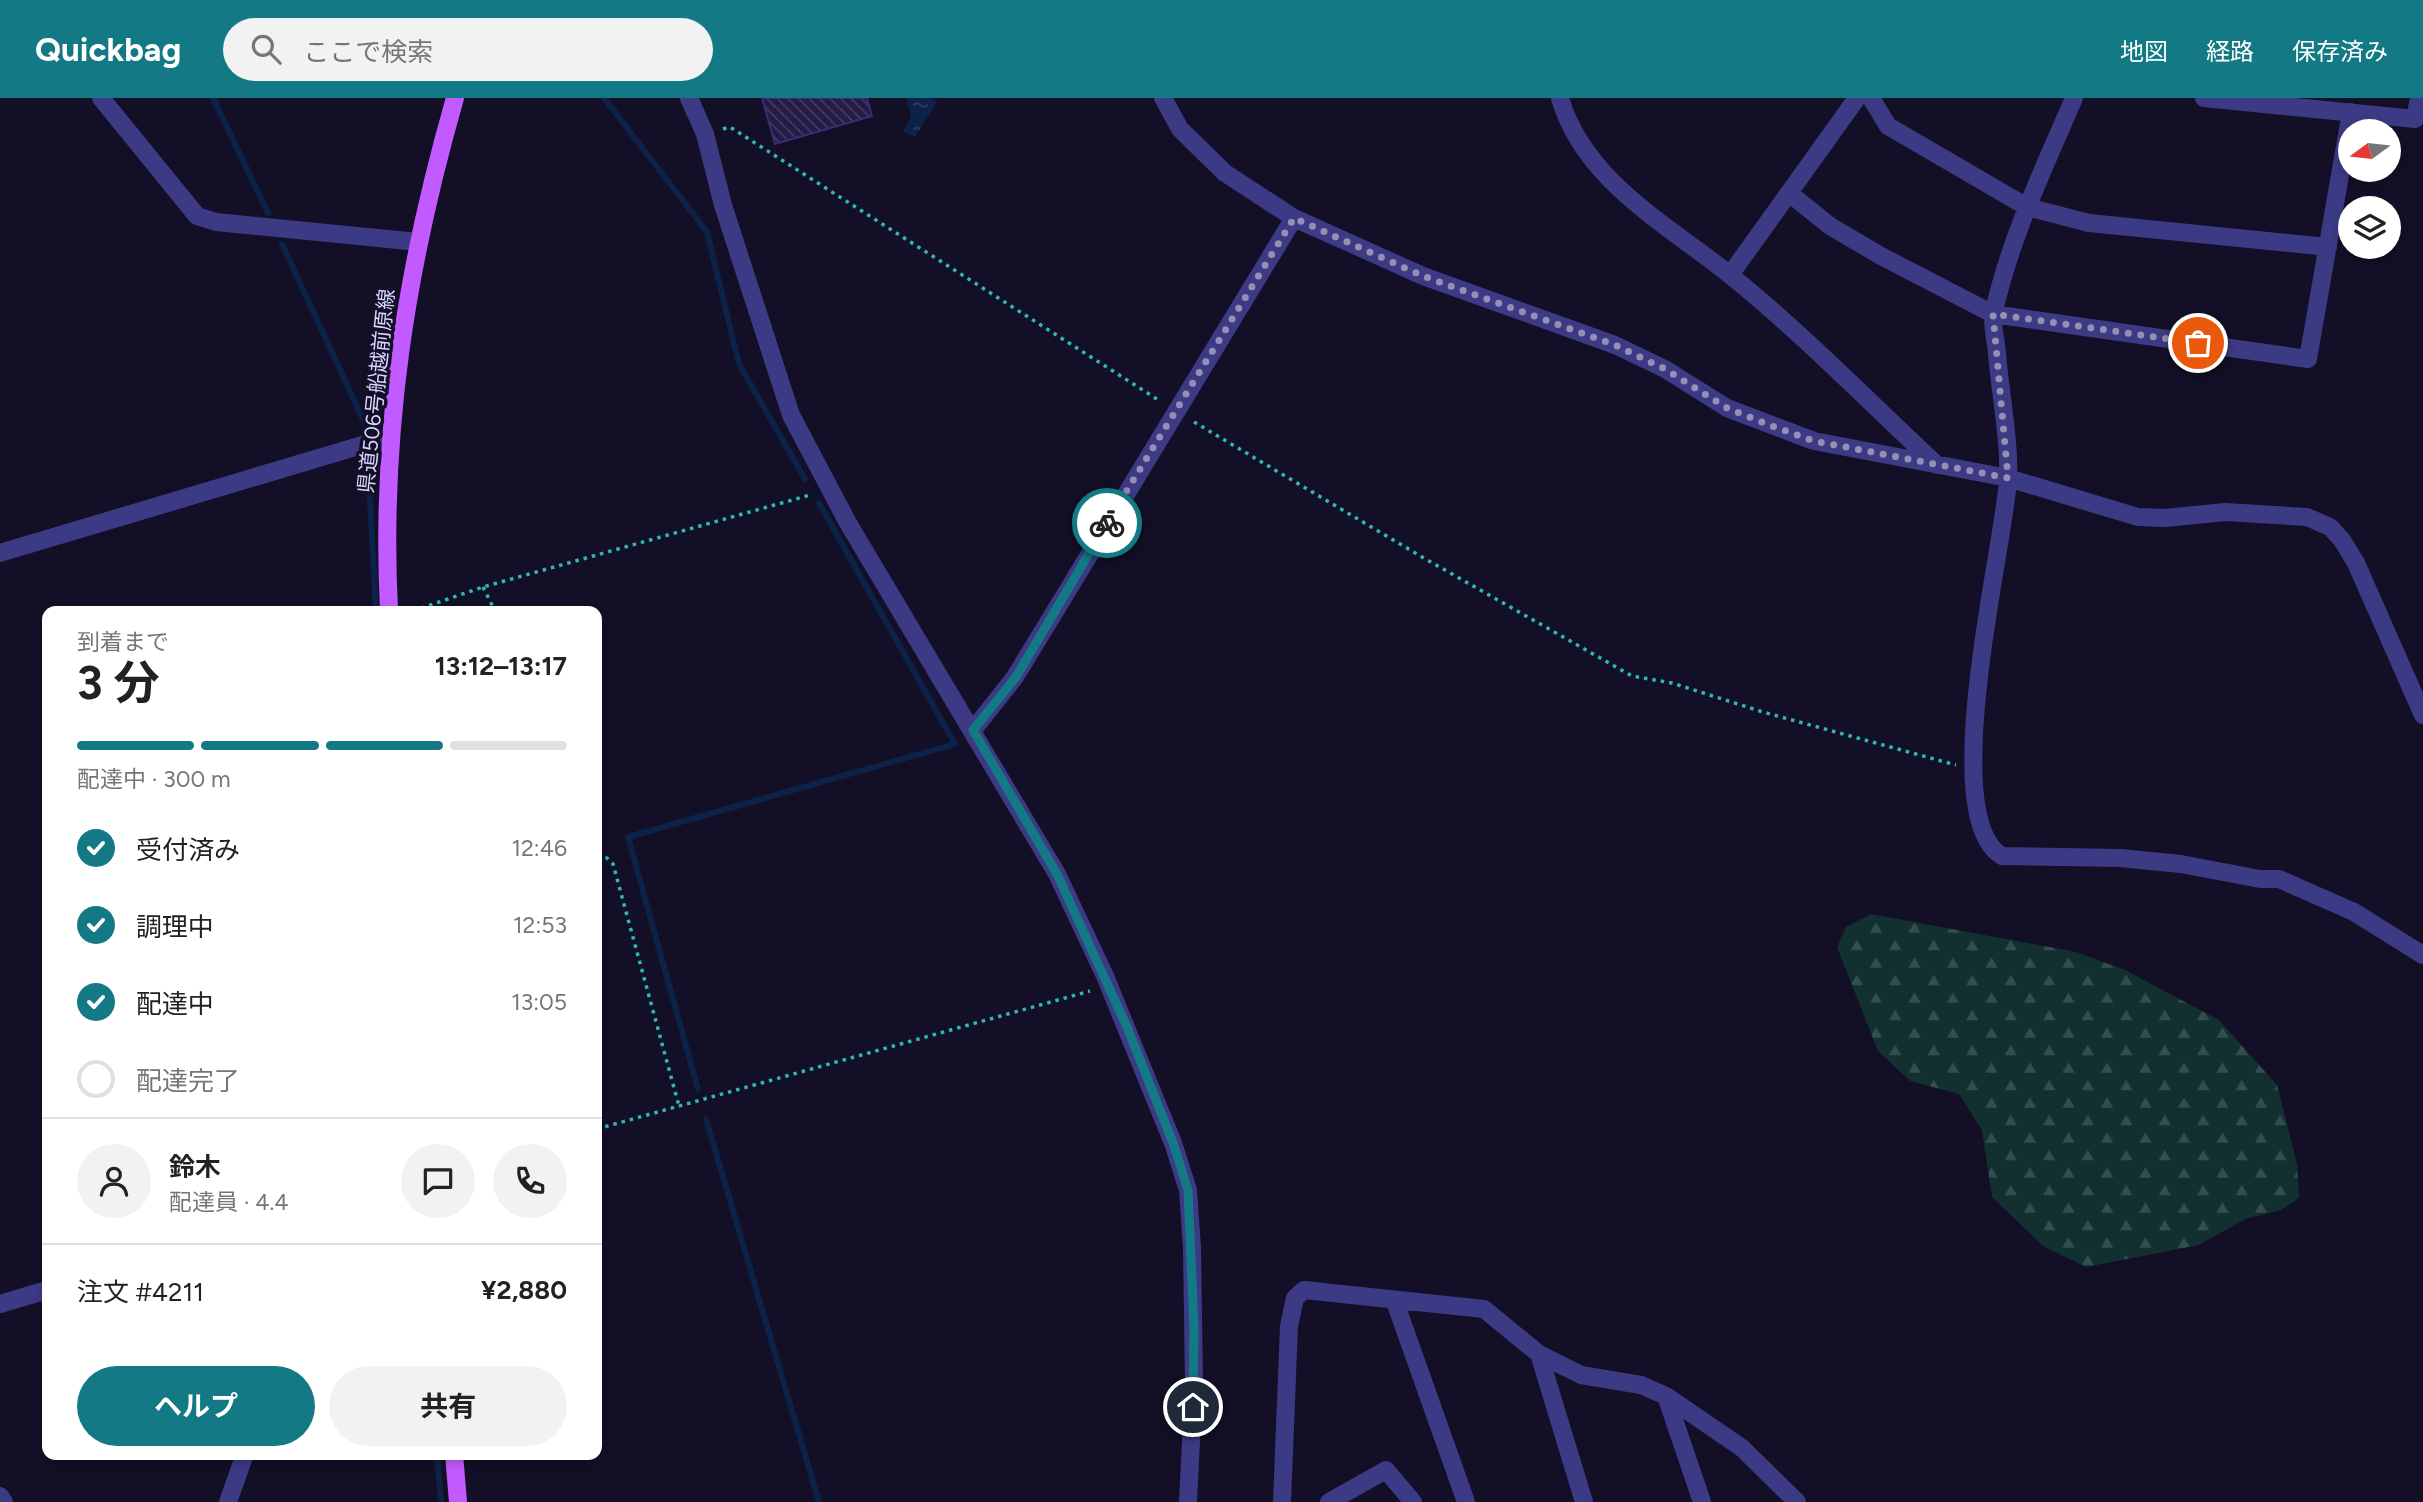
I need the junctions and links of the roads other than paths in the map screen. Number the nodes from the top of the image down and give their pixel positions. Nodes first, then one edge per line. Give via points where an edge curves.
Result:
1 (101, 98) edge
2 (455, 98) edge
3 (689, 98) edge
4 (1163, 98) edge
5 (1560, 98) edge
6 (1857, 98) edge
7 (1871, 98) edge
8 (2074, 98) edge
9 (2204, 98) edge
10 (2419, 98) edge
11 (2351, 112) junction
12 (1788, 193) junction
13 (2027, 207) junction
14 (1294, 218) junction
15 (418, 242) junction
16 (2328, 247) junction
17 (1730, 275) junction
18 (1993, 314) junction
19 (389, 437) junction
20 (1937, 466) junction
21 (2008, 478) junction
22 (0, 553) edge
23 (389, 606) edge
24 (2423, 715) edge
25 (973, 730) junction
26 (2423, 955) edge
27 (42, 1291) edge
28 (1395, 1302) junction
29 (0, 1304) edge
30 (1539, 1354) junction
31 (1666, 1396) junction
32 (243, 1460) edge
33 (454, 1460) edge
34 (0, 1496) edge
35 (4, 1502) edge
36 (228, 1502) edge
37 (458, 1502) edge
38 (1188, 1502) edge
39 (1282, 1502) edge
40 (1329, 1502) edge
41 (1413, 1502) edge
42 (1466, 1502) edge
43 (1584, 1502) edge
44 (1702, 1502) edge
45 (1797, 1502) edge

1 - 15 street via 197,216 216,222
2 - 15 main road, 県道506号船越前原線
3 - 25 street via 705,134 791,415
4 - 14 street via 1180,129 1225,173
5 - 17 street via 1585,149 1616,187
6 - 12 street
7 - 13 street via 1888,126
8 - 13 street
9 - 11 street
10 - 11 street via 2415,119
11 - 16 street
12 - 17 street
12 - 18 street via 1830,226
13 - 16 street via 2089,223
13 - 18 street
14 - 20 street via 1423,276 1615,345 1665,369 1727,408 1769,425 1814,441
14 - 25 street via 1016,677
15 - 19 main road, 県道506号船越前原線 via 400,335
16 - 18 street via 2308,359
17 - 20 street
18 - 21 street
19 - 22 street
19 - 23 main road, 県道506号船越前原線 via 385,531
20 - 21 street
21 - 24 street via 2138,517 2237,512 2320,521 2342,540 2356,563
21 - 26 street via 1982,651 1975,770 1977,813 1993,849 2002,856 2120,858 2279,879 2354,912
25 - 38 street via 1057,874 1154,1090 1188,1190 1194,1328
27 - 29 street
28 - 30 street via 1483,1309
28 - 39 street via 1304,1290 1295,1298 1284,1401
28 - 42 street
30 - 31 street via 1581,1375 1641,1385
30 - 43 street
31 - 44 street
31 - 45 street via 1742,1448
32 - 36 street
33 - 37 main road
34 - 35 street
40 - 41 street via 1386,1470

